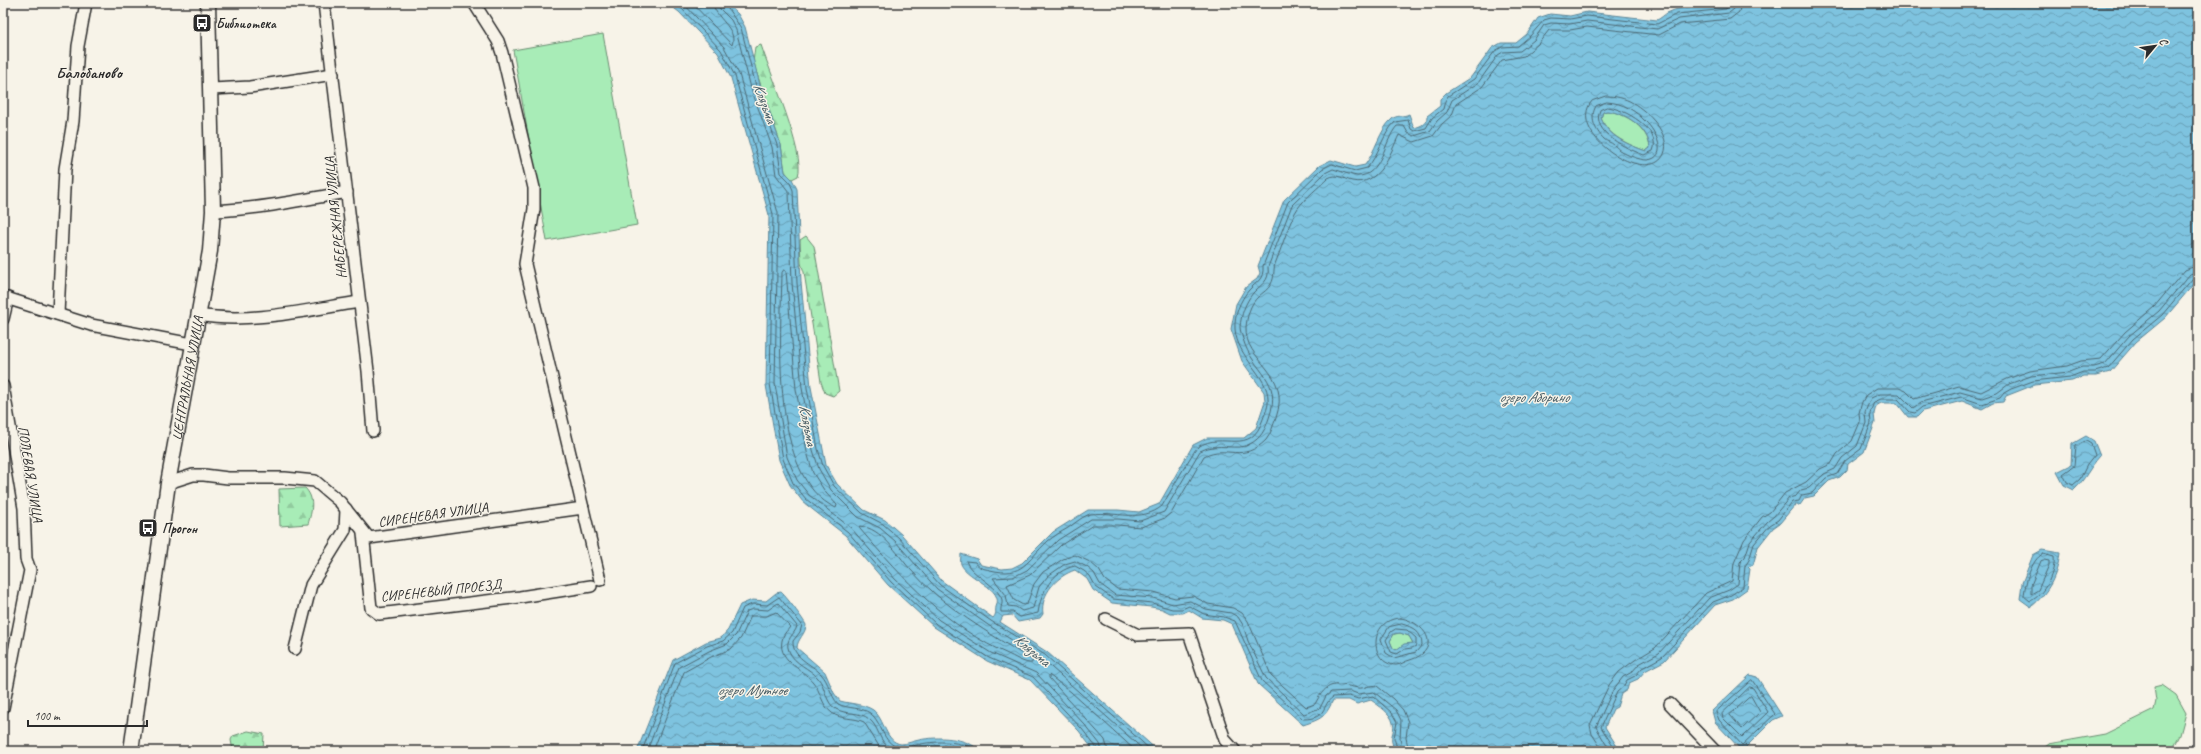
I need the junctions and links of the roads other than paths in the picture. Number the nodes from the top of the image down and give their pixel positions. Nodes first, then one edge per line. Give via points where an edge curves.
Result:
1 (86, 3) edge
2 (208, 3) edge
3 (324, 3) edge
4 (474, 3) edge
5 (333, 74) junction
6 (212, 89) junction
7 (347, 192) junction
8 (213, 211) junction
9 (6, 298) edge
10 (359, 302) junction
11 (58, 314) junction
12 (198, 315) junction
13 (3, 319) edge
14 (192, 344) junction
15 (3, 386) edge
16 (373, 431) dead end
17 (168, 483) junction
18 (583, 508) junction
19 (346, 509) junction
20 (362, 533) junction
21 (1106, 619) dead end
22 (295, 649) dead end
23 (1670, 704) dead end
24 (3, 708) edge
25 (131, 751) edge
26 (1235, 751) edge
27 (1715, 751) edge

1 - 11 street via 78,46 73,120 65,169
2 - 6 main road, ЦЕНТРАЛЬНАЯ УЛИЦА
3 - 5 street, НАБЕРЕЖНАЯ УЛИЦА
4 - 18 street via 502,52 534,188 534,209 525,264
5 - 6 street via 250,87
5 - 7 street, НАБЕРЕЖНАЯ УЛИЦА
6 - 8 main road, ЦЕНТРАЛЬНАЯ УЛИЦА
7 - 8 street via 241,210
7 - 10 street, НАБЕРЕЖНАЯ УЛИЦА
8 - 12 main road, ЦЕНТРАЛЬНАЯ УЛИЦА via 210,251
9 - 11 street
9 - 13 street
10 - 12 street via 258,317 218,319
10 - 16 street, НАБЕРЕЖНАЯ УЛИЦА
11 - 14 street via 91,325
12 - 14 main road, ЦЕНТРАЛЬНАЯ УЛИЦА
14 - 17 main road, ЦЕНТРАЛЬНАЯ УЛИЦА
15 - 24 street, ПОЛЕВАЯ УЛИЦА via 24,508 26,559 30,570
17 - 19 street, СИРЕНЕВАЯ УЛИЦА via 193,475 304,479 323,486
17 - 25 main road, ЦЕНТРАЛЬНАЯ УЛИЦА
18 - 20 street, СИРЕНЕВАЯ УЛИЦА via 376,538 369,538
18 - 20 street, СИРЕНЕВЫЙ ПРОЕЗД via 595,583 512,598 380,614 371,608
19 - 20 street, СИРЕНЕВАЯ УЛИЦА
19 - 22 street via 344,530 311,585
21 - 26 street via 1138,635 1189,633 1225,740
23 - 27 street

